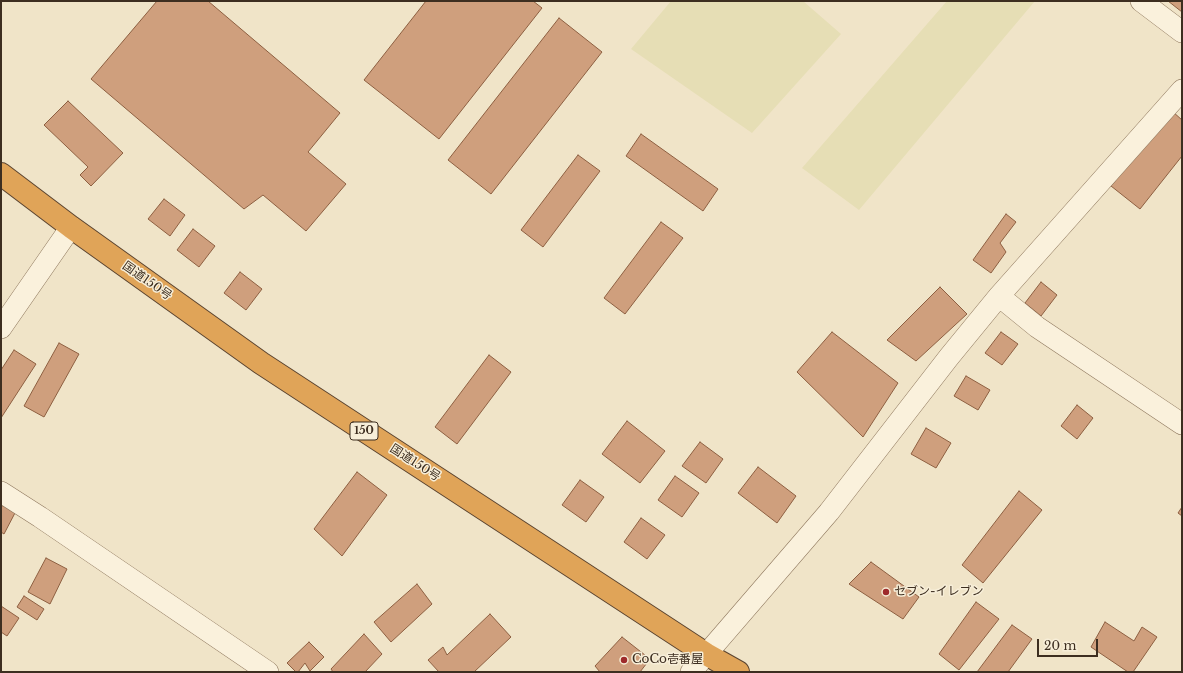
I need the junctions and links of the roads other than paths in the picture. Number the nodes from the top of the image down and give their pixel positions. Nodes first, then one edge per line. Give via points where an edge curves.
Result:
1 (1141, 1) edge
2 (1182, 32) edge
3 (1182, 90) edge
4 (1, 174) edge
5 (71, 228) junction
6 (999, 296) junction
7 (1, 328) edge
8 (1182, 424) edge
9 (1, 492) edge
10 (706, 654) junction
11 (268, 672) edge
12 (691, 672) edge
13 (738, 672) edge

1 - 2 street
3 - 6 street
4 - 5 highway, 国道150号 / 150
5 - 7 street
5 - 10 highway, 国道150号 / 150 via 261,363
6 - 8 street via 1037,327
6 - 10 street via 829,512
9 - 11 street
10 - 12 street
10 - 13 highway, 国道150号 / 150

